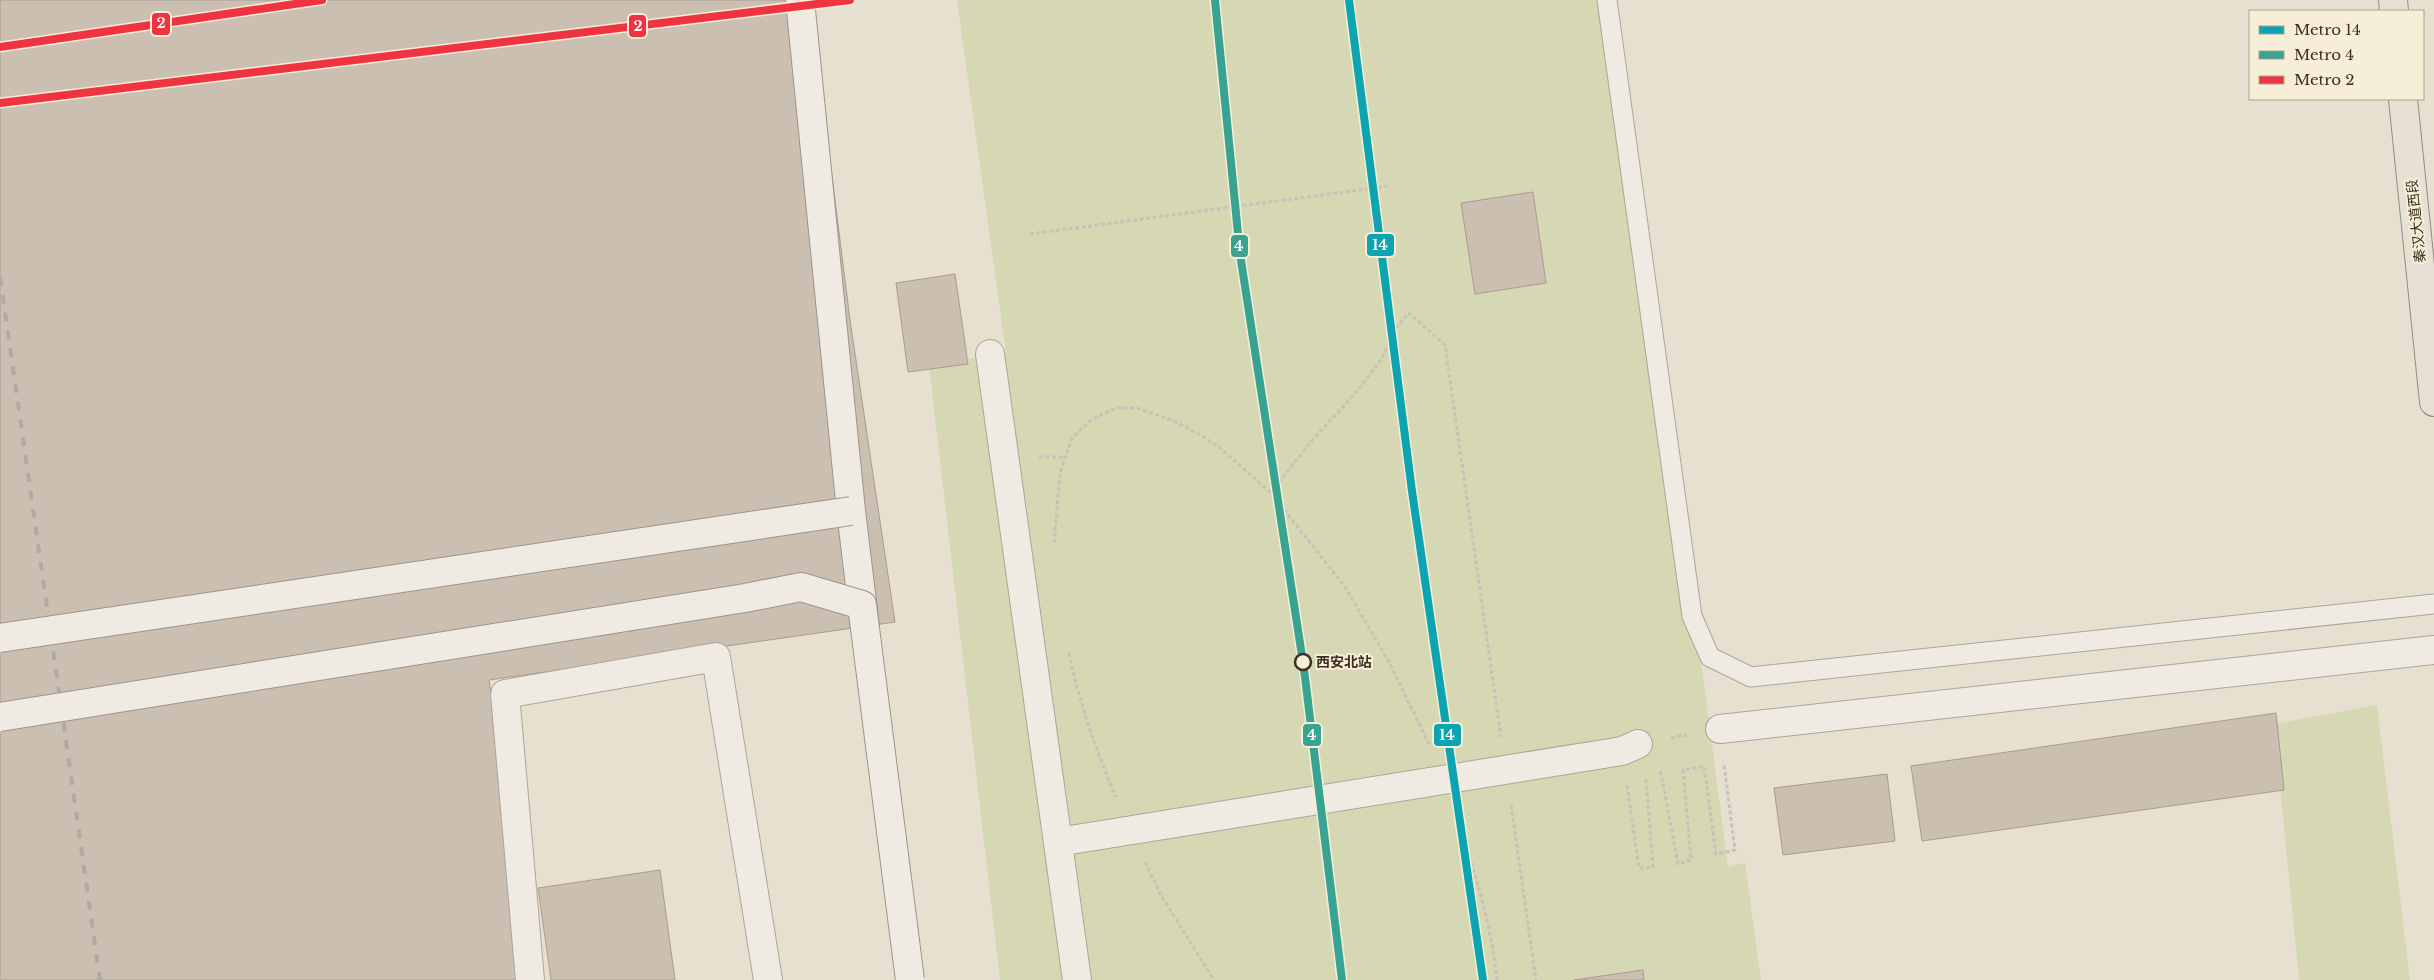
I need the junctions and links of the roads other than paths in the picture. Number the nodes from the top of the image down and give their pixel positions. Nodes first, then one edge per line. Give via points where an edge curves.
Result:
1 (800, 0) edge
2 (1607, 0) edge
3 (2403, 100) edge
4 (990, 354) dead end
5 (2434, 402) edge
6 (851, 511) junction
7 (2434, 604) edge
8 (0, 638) edge
9 (2434, 650) edge
10 (0, 716) edge
11 (877, 723) junction
12 (1720, 730) road end
13 (1630, 748) road end
14 (1058, 842) junction
15 (530, 980) edge
16 (768, 980) edge
17 (910, 980) edge
18 (1077, 980) edge

1 - 6 main road
2 - 7 lane via 1692,616 1710,656 1751,677
3 - 5 main road, 秦汉大道西段
4 - 14 main road
6 - 8 main road, bridge
6 - 11 main road
9 - 12 main road
10 - 11 main road, bridge via 801,587 862,605
11 - 17 main road, bridge
13 - 14 main road
14 - 18 main road
15 - 16 main road via 505,694 716,657

